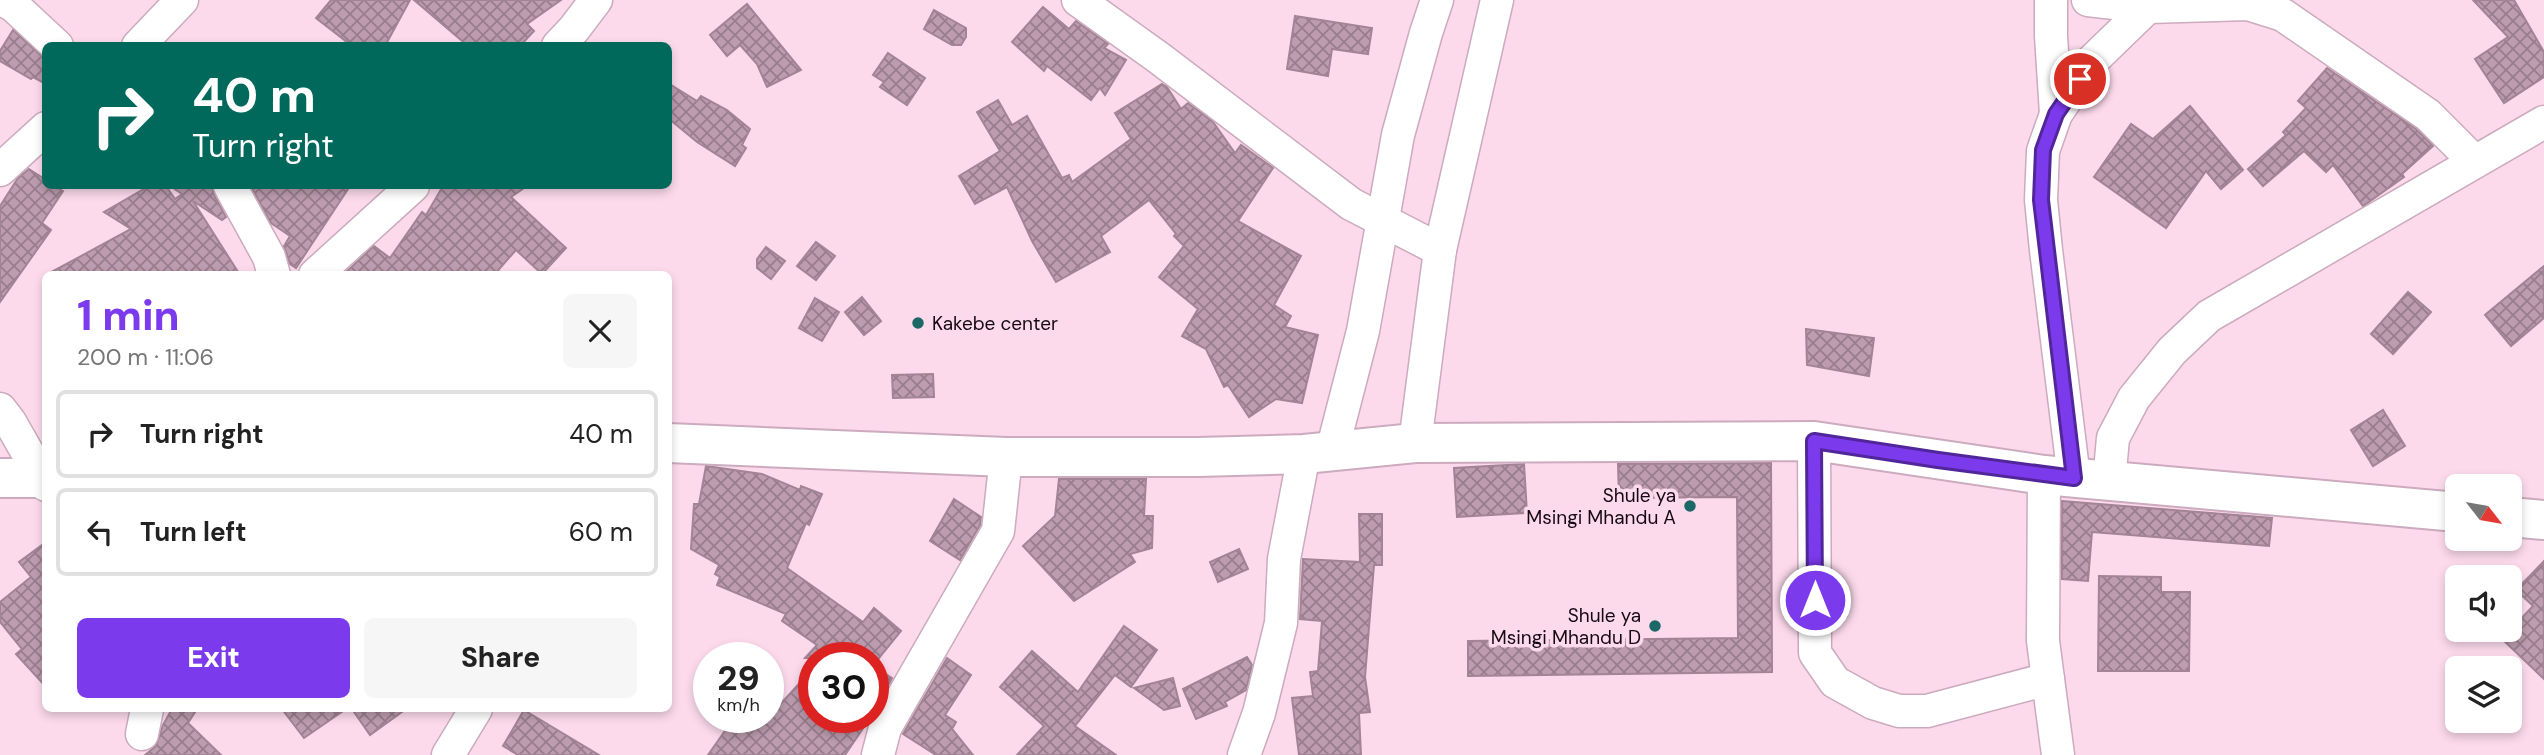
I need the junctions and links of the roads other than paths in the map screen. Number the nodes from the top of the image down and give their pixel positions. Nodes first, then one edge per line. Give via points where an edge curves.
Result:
1 (3, 0) edge
2 (182, 0) edge
3 (596, 0) edge
4 (1077, 0) edge
5 (1437, 0) edge
6 (1497, 0) edge
7 (2051, 0) edge
8 (2088, 0) edge
9 (2152, 4) edge
10 (52, 42) edge
11 (142, 42) edge
12 (562, 42) edge
13 (2056, 114) junction
14 (2544, 122) edge
15 (42, 132) edge
16 (2474, 161) junction
17 (0, 170) edge
18 (231, 189) edge
19 (410, 189) edge
20 (1382, 220) junction
21 (1440, 250) junction
22 (273, 271) edge
23 (319, 271) edge
24 (0, 410) edge
25 (1814, 441) junction
26 (672, 443) edge
27 (1415, 443) junction
28 (1318, 453) junction
29 (1006, 457) junction
30 (0, 478) edge
31 (42, 478) edge
32 (2075, 478) junction
33 (42, 481) edge
34 (2445, 511) edge
35 (2522, 518) edge
36 (2544, 520) edge
37 (2048, 678) junction
38 (474, 712) edge
39 (448, 755) edge
40 (878, 755) edge
41 (1244, 755) edge
42 (2058, 755) edge

1 - 10 street
2 - 11 street
3 - 12 street
4 - 20 street via 1351,204
5 - 20 street via 1398,135
6 - 21 street
7 - 13 street
8 - 9 street
9 - 13 street via 2092,61
9 - 16 street via 2248,4 2283,15 2428,115
13 - 32 street via 2043,150 2041,200
14 - 16 street
15 - 17 street
16 - 32 street via 2209,316 2172,351 2134,398 2113,438
18 - 22 street
19 - 23 street
20 - 21 street
20 - 28 street via 1363,331
21 - 27 street
24 - 31 street
25 - 27 street
25 - 32 street
25 - 37 street via 1815,653 1836,682 1873,703 1899,711 1927,711
26 - 29 street
27 - 28 street
28 - 29 street
28 - 41 street via 1284,559 1281,623
29 - 40 street via 998,531 885,728
30 - 33 street
32 - 34 street
32 - 37 street via 2043,641
35 - 36 street
37 - 42 street
38 - 39 street

